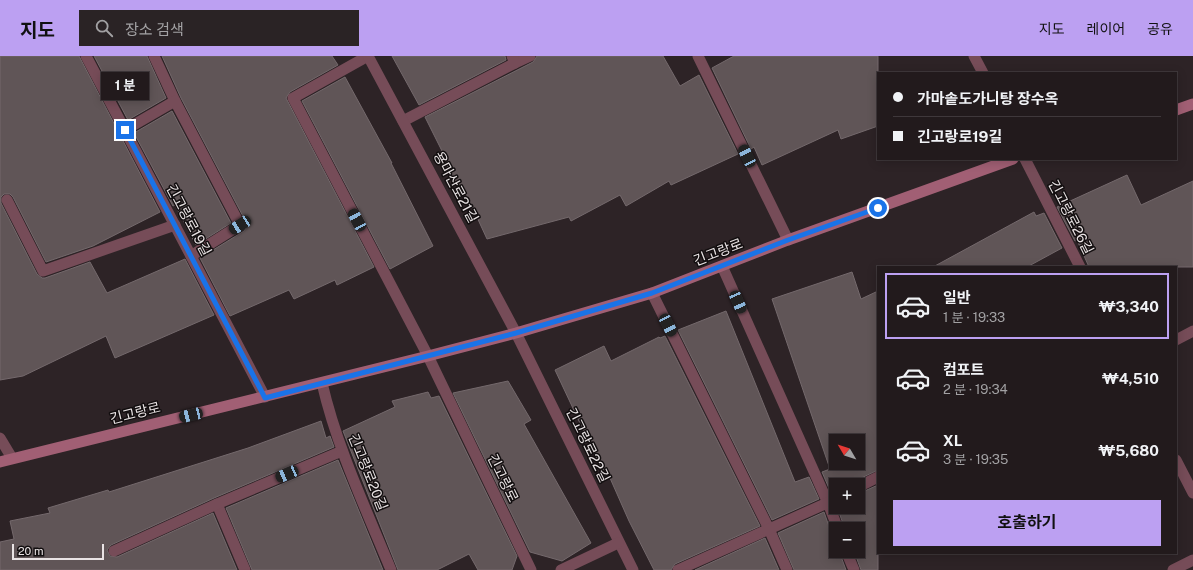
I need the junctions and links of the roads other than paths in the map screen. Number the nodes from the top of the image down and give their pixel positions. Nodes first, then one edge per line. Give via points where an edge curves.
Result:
1 (86, 56) edge
2 (154, 56) edge
3 (368, 56) edge
4 (530, 56) edge
5 (974, 56) edge
6 (700, 57) edge
7 (513, 60) edge
8 (982, 72) edge
9 (175, 101) junction
10 (1193, 104) edge
11 (1177, 110) edge
12 (403, 121) junction
13 (125, 130) junction
14 (1010, 160) edge
15 (1026, 160) edge
16 (7, 200) dead end
17 (175, 225) junction
18 (788, 240) junction
19 (191, 256) junction
20 (722, 266) junction
21 (1079, 266) edge
22 (652, 293) junction
23 (1193, 331) edge
24 (516, 333) junction
25 (1177, 339) edge
26 (428, 356) junction
27 (322, 383) junction
28 (265, 398) junction
29 (0, 438) edge
30 (342, 451) junction
31 (12, 458) junction
32 (0, 462) edge
33 (1177, 462) edge
34 (877, 478) edge
35 (865, 484) edge
36 (1193, 493) edge
37 (829, 495) edge
38 (829, 502) edge
39 (217, 504) junction
40 (769, 529) junction
41 (618, 543) junction
42 (114, 551) dead end
43 (849, 558) edge
44 (1193, 560) edge
45 (244, 570) edge
46 (391, 570) edge
47 (530, 570) edge
48 (561, 570) edge
49 (633, 570) edge
50 (678, 570) edge
51 (787, 570) edge
52 (854, 570) edge
53 (1173, 570) edge

1 - 13 street, 긴고랑로19길
2 - 9 street
3 - 12 street, 용마산로21길
3 - 26 street via 293,98
4 - 7 street
5 - 8 street
6 - 18 street
7 - 12 street
9 - 13 street
9 - 19 street via 240,225
10 - 11 main road
12 - 24 street, 용마산로21길
13 - 17 street, 긴고랑로19길
14 - 18 main road, 긴고랑로
15 - 21 street, 긴고랑로26길
16 - 17 street via 43,271
17 - 19 street, 긴고랑로19길
18 - 20 main road, 긴고랑로
19 - 28 street, 긴고랑로19길
20 - 22 main road, 긴고랑로
20 - 37 street
22 - 24 main road, 긴고랑로
22 - 40 street
23 - 25 street
24 - 26 main road, 긴고랑로
24 - 41 street, 긴고랑로22길
26 - 27 main road, 긴고랑로
26 - 47 street, 긴고랑로
27 - 28 main road, 긴고랑로
27 - 30 street, 긴고랑로20길 via 327,408
28 - 31 main road, 긴고랑로
29 - 31 street
30 - 39 street
30 - 46 street, 긴고랑로20길
31 - 32 main road, 긴고랑로
33 - 36 street
34 - 35 street
38 - 40 street
39 - 42 street
39 - 45 street
40 - 50 street
40 - 51 street
41 - 48 street
41 - 49 street, 긴고랑로22길
43 - 52 street
44 - 53 street

